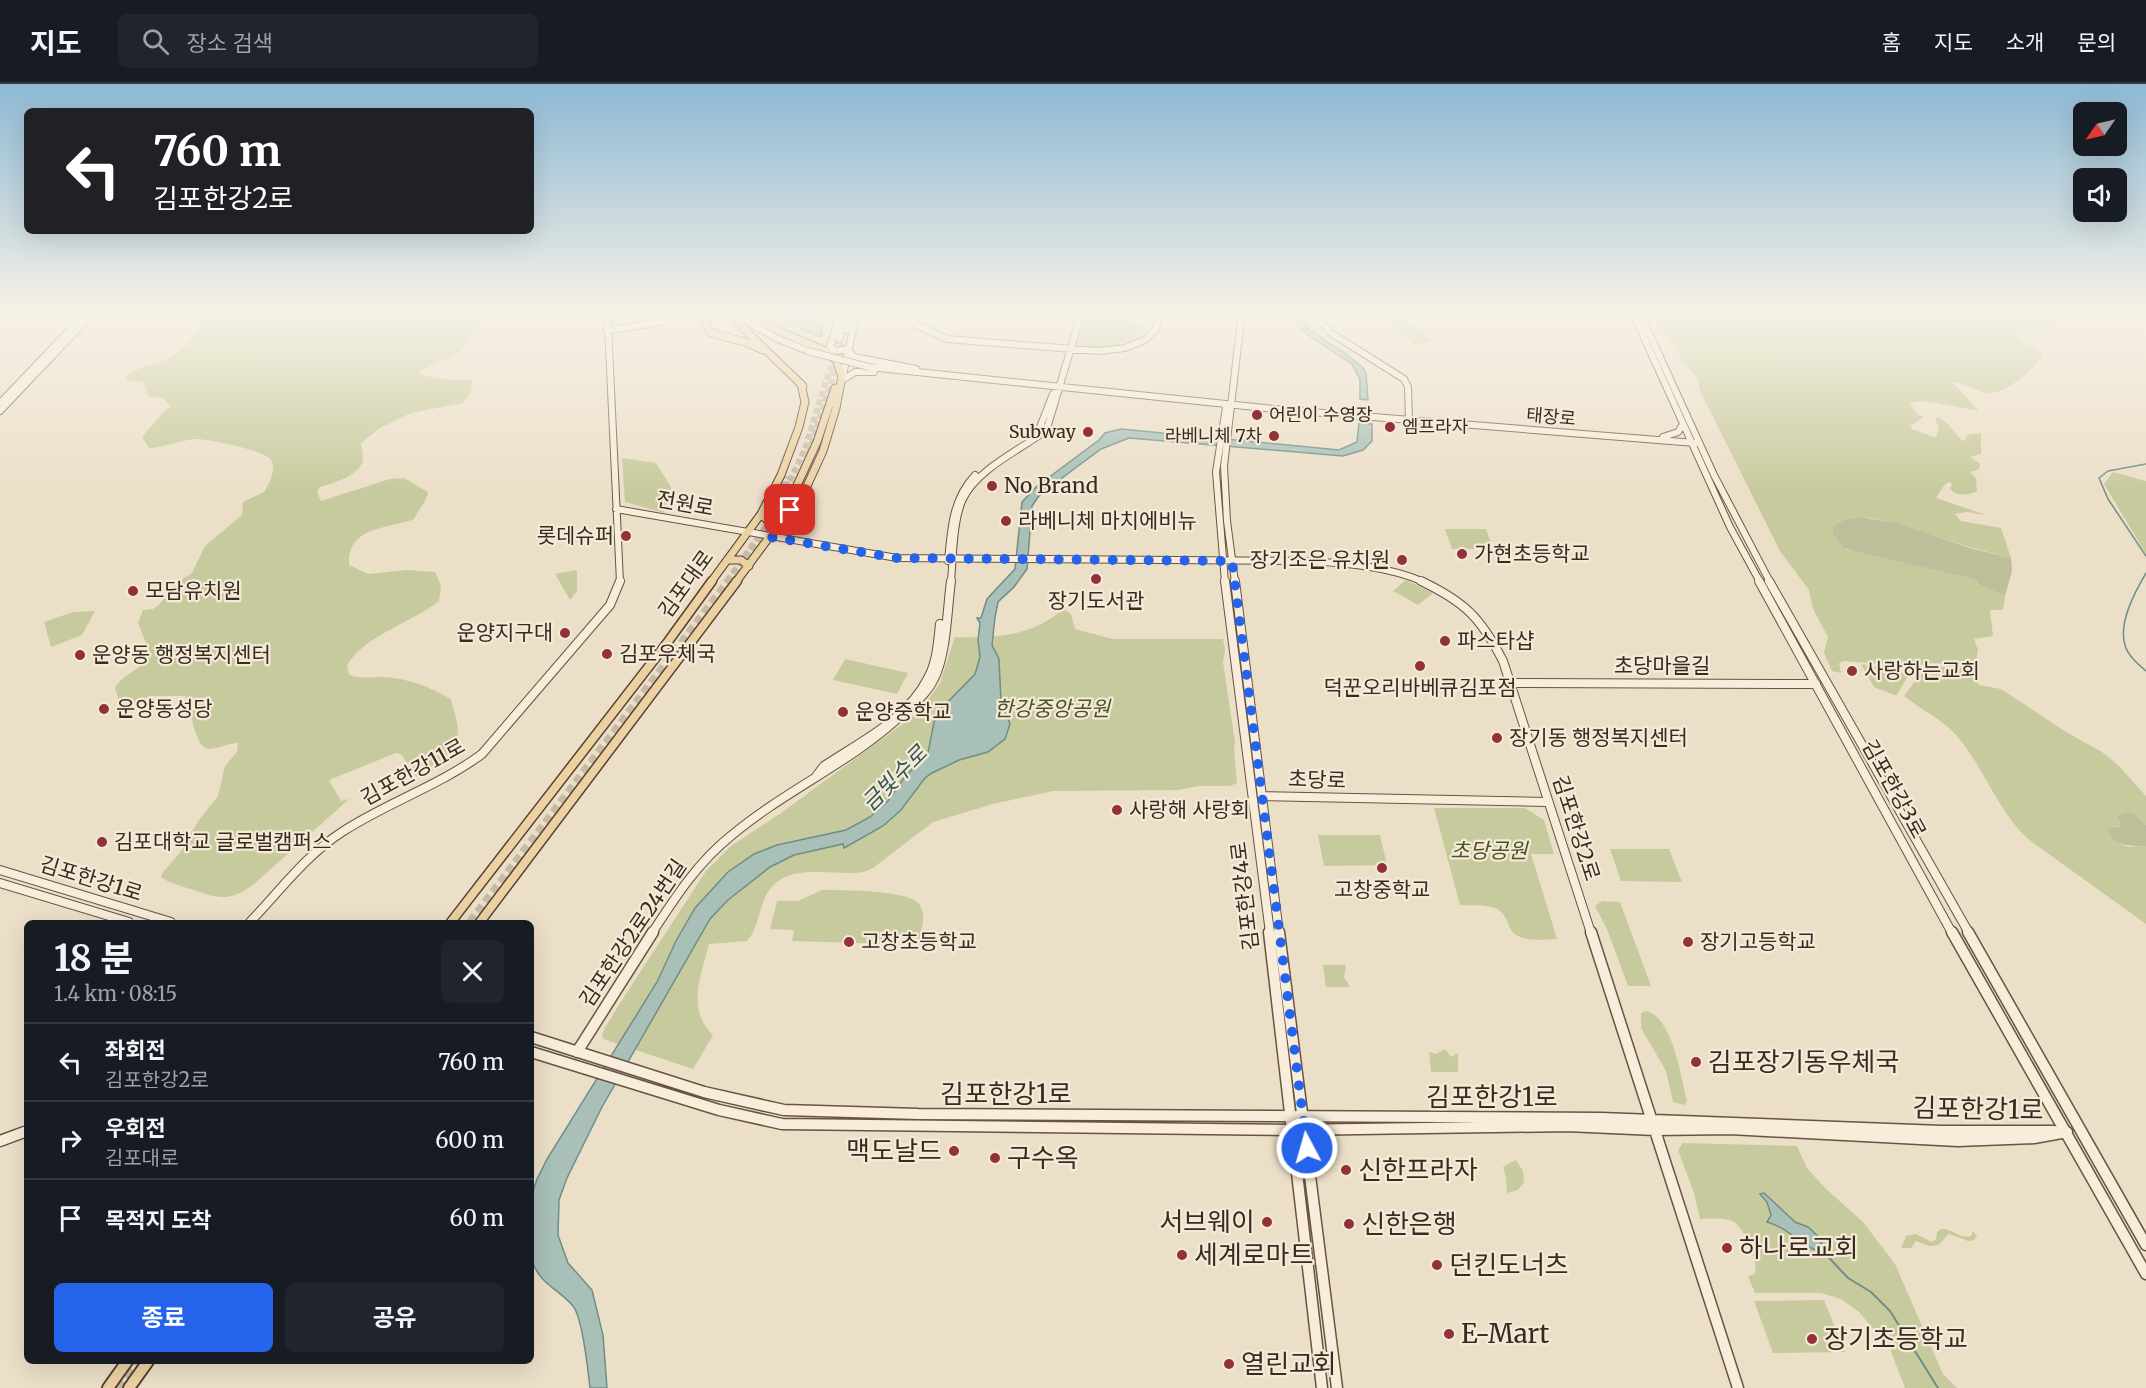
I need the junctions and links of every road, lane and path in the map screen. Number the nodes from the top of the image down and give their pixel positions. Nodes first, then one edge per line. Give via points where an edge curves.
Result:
1 (30, 372) edge
2 (37, 372) edge
3 (609, 372) edge
4 (790, 372) edge
5 (837, 372) edge
6 (840, 372) edge
7 (843, 372) edge
8 (860, 372) edge
9 (872, 372) edge
10 (926, 372) edge
11 (940, 372) edge
12 (1064, 372) edge
13 (1233, 372) edge
14 (1393, 372) edge
15 (1659, 372) edge
16 (1669, 372) edge
17 (842, 381) junction
18 (1001, 381) junction
19 (801, 384) junction
20 (1060, 386) junction
21 (835, 388) junction
22 (0, 403) edge
23 (1229, 403) junction
24 (0, 411) edge
25 (1409, 418) junction
26 (1683, 424) junction
27 (1665, 439) junction
28 (1694, 441) junction
29 (1697, 457) junction
30 (785, 476) tunnel mouth
31 (805, 480) tunnel mouth
32 (616, 509) junction
33 (761, 514) junction
34 (782, 519) junction
35 (747, 533) junction
36 (770, 537) junction
37 (950, 559) junction
38 (728, 560) junction
39 (1228, 561) junction
40 (749, 566) junction
41 (1509, 683) junction
42 (1816, 684) junction
43 (1262, 796) junction
44 (1547, 801) junction
45 (0, 870) edge
46 (0, 883) edge
47 (122, 920) edge
48 (164, 920) edge
49 (252, 920) edge
50 (453, 920) edge
51 (481, 920) edge
52 (534, 1038) edge
53 (577, 1052) junction
54 (534, 1053) edge
55 (1290, 1116) junction
56 (1303, 1116) junction
57 (1654, 1126) junction
58 (1305, 1128) junction
59 (24, 1130) edge
60 (1292, 1130) junction
61 (2067, 1132) junction
62 (0, 1139) edge
63 (2146, 1245) edge
64 (2146, 1274) edge
65 (125, 1364) edge
66 (146, 1364) edge
67 (108, 1388) edge
68 (129, 1388) edge
69 (1322, 1388) edge
70 (1337, 1388) edge
71 (1738, 1388) edge

1 - 22 street
2 - 24 street
3 - 32 street, 김포한강11로
4 - 19 main road
5 - 21 main road
6 - 17 main road
7 - 17 street, 김포대로
8 - 17 street
9 - 18 street via 914,378
10 - 18 street, 태장로, bridge
11 - 18 street
12 - 20 street, 김포한강2로24번길
13 - 23 street, 김포한강4로
14 - 25 street via 1408,387
15 - 26 street, 김포한강3로
16 - 28 street, 김포한강3로
17 - 34 main road, 김포대로 via 823,451 807,486
18 - 20 street, 태장로
19 - 30 main road via 808,392 809,414
19 - 33 main road, 김포대로 via 805,402 800,427
20 - 23 street, 태장로
20 - 37 street, 김포한강2로24번길 via 1046,428 970,488 959,512
21 - 31 main road via 819,448
21 - 34 main road via 817,442
23 - 25 street, 태장로
23 - 39 street, 김포한강4로 via 1221,454
25 - 27 street, 태장로
26 - 27 street
26 - 28 street, 김포한강3로
27 - 28 street, 태장로
27 - 29 street
28 - 29 street, 김포한강3로
28 - 63 street, 김포한강3로 via 1826,684
29 - 42 street, 김포한강3로
32 - 35 street, 전원로
32 - 49 street, 김포한강11로 via 620,582 616,595 497,738 463,768 369,816 322,846
33 - 34 main road via 767,520
33 - 35 main road, 김포대로
34 - 36 main road, 김포대로
35 - 36 street, 김포한강2로
35 - 38 main road, 김포대로
36 - 37 street, 김포한강2로 via 885,557
36 - 40 main road, 김포대로
37 - 39 street, 김포한강2로
37 - 53 street, 김포한강2로24번길 via 943,646 934,680 925,693 902,717 724,841 696,869
38 - 40 main road via 741,560
38 - 50 main road, 김포대로
39 - 41 street, 김포한강2로 via 1368,565 1423,581 1461,604 1481,622 1497,645
39 - 43 street, 김포한강4로
39 - 55 street, 김포한강4로
40 - 51 main road, 김포대로
41 - 42 street, 초당마을길
41 - 44 street, 김포한강2로
42 - 61 street, 김포한강3로 via 1925,885
43 - 44 street, 초당로
43 - 56 street, 김포한강4로
44 - 57 street, 김포한강2로
45 - 48 street, 김포한강1로
46 - 47 street, 김포한강1로
52 - 53 street, 김포한강1로
53 - 55 street, 김포한강1로 via 750,1104 792,1110
54 - 60 street, 김포한강1로 via 634,1086 782,1124
55 - 56 street, 김포한강1로
55 - 60 street, 김포한강4로
56 - 57 street, 김포한강1로 via 1567,1118
56 - 58 street, 김포한강4로
57 - 58 street, 김포한강1로
57 - 61 street, 김포한강1로 via 1758,1122 1941,1131
57 - 71 street, 김포한강2로
58 - 60 street, 김포한강1로
58 - 70 street, 김포한강4로
59 - 62 street
60 - 69 street, 김포한강4로
61 - 64 street, 김포한강3로
65 - 67 main road
66 - 68 main road

